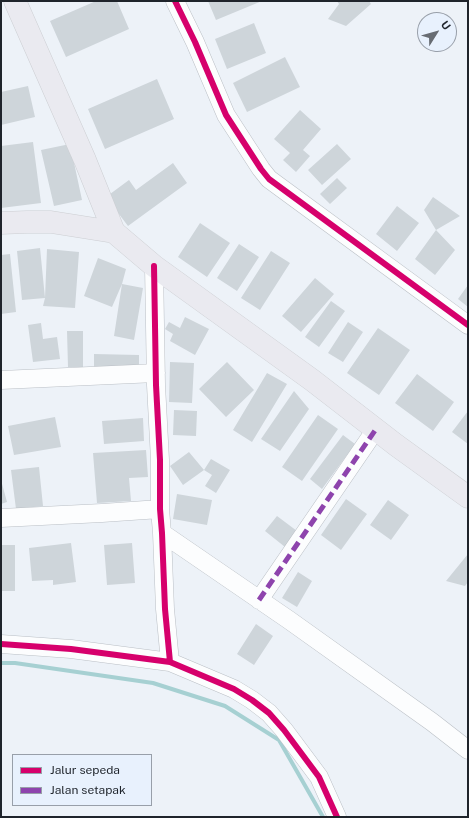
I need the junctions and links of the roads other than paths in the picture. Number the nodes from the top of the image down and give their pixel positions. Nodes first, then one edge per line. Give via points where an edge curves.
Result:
1 (15, 1) edge
2 (175, 1) edge
3 (1, 223) edge
4 (114, 232) junction
5 (154, 266) junction
6 (468, 325) edge
7 (156, 373) junction
8 (1, 380) edge
9 (376, 429) junction
10 (468, 497) edge
11 (160, 509) junction
12 (1, 518) edge
13 (162, 533) junction
14 (259, 600) junction
15 (1, 644) edge
16 (170, 662) junction
17 (468, 750) edge
18 (337, 817) edge

1 - 4 main road
2 - 6 street via 226,115 269,179
3 - 4 main road via 51,222
4 - 5 main road
5 - 7 street
5 - 9 main road
7 - 8 street
7 - 11 street
9 - 10 main road
9 - 14 street
11 - 12 street
11 - 13 street
13 - 14 street
13 - 16 street
14 - 17 street
15 - 16 street via 71,649
16 - 18 street via 234,689 269,713 319,778

